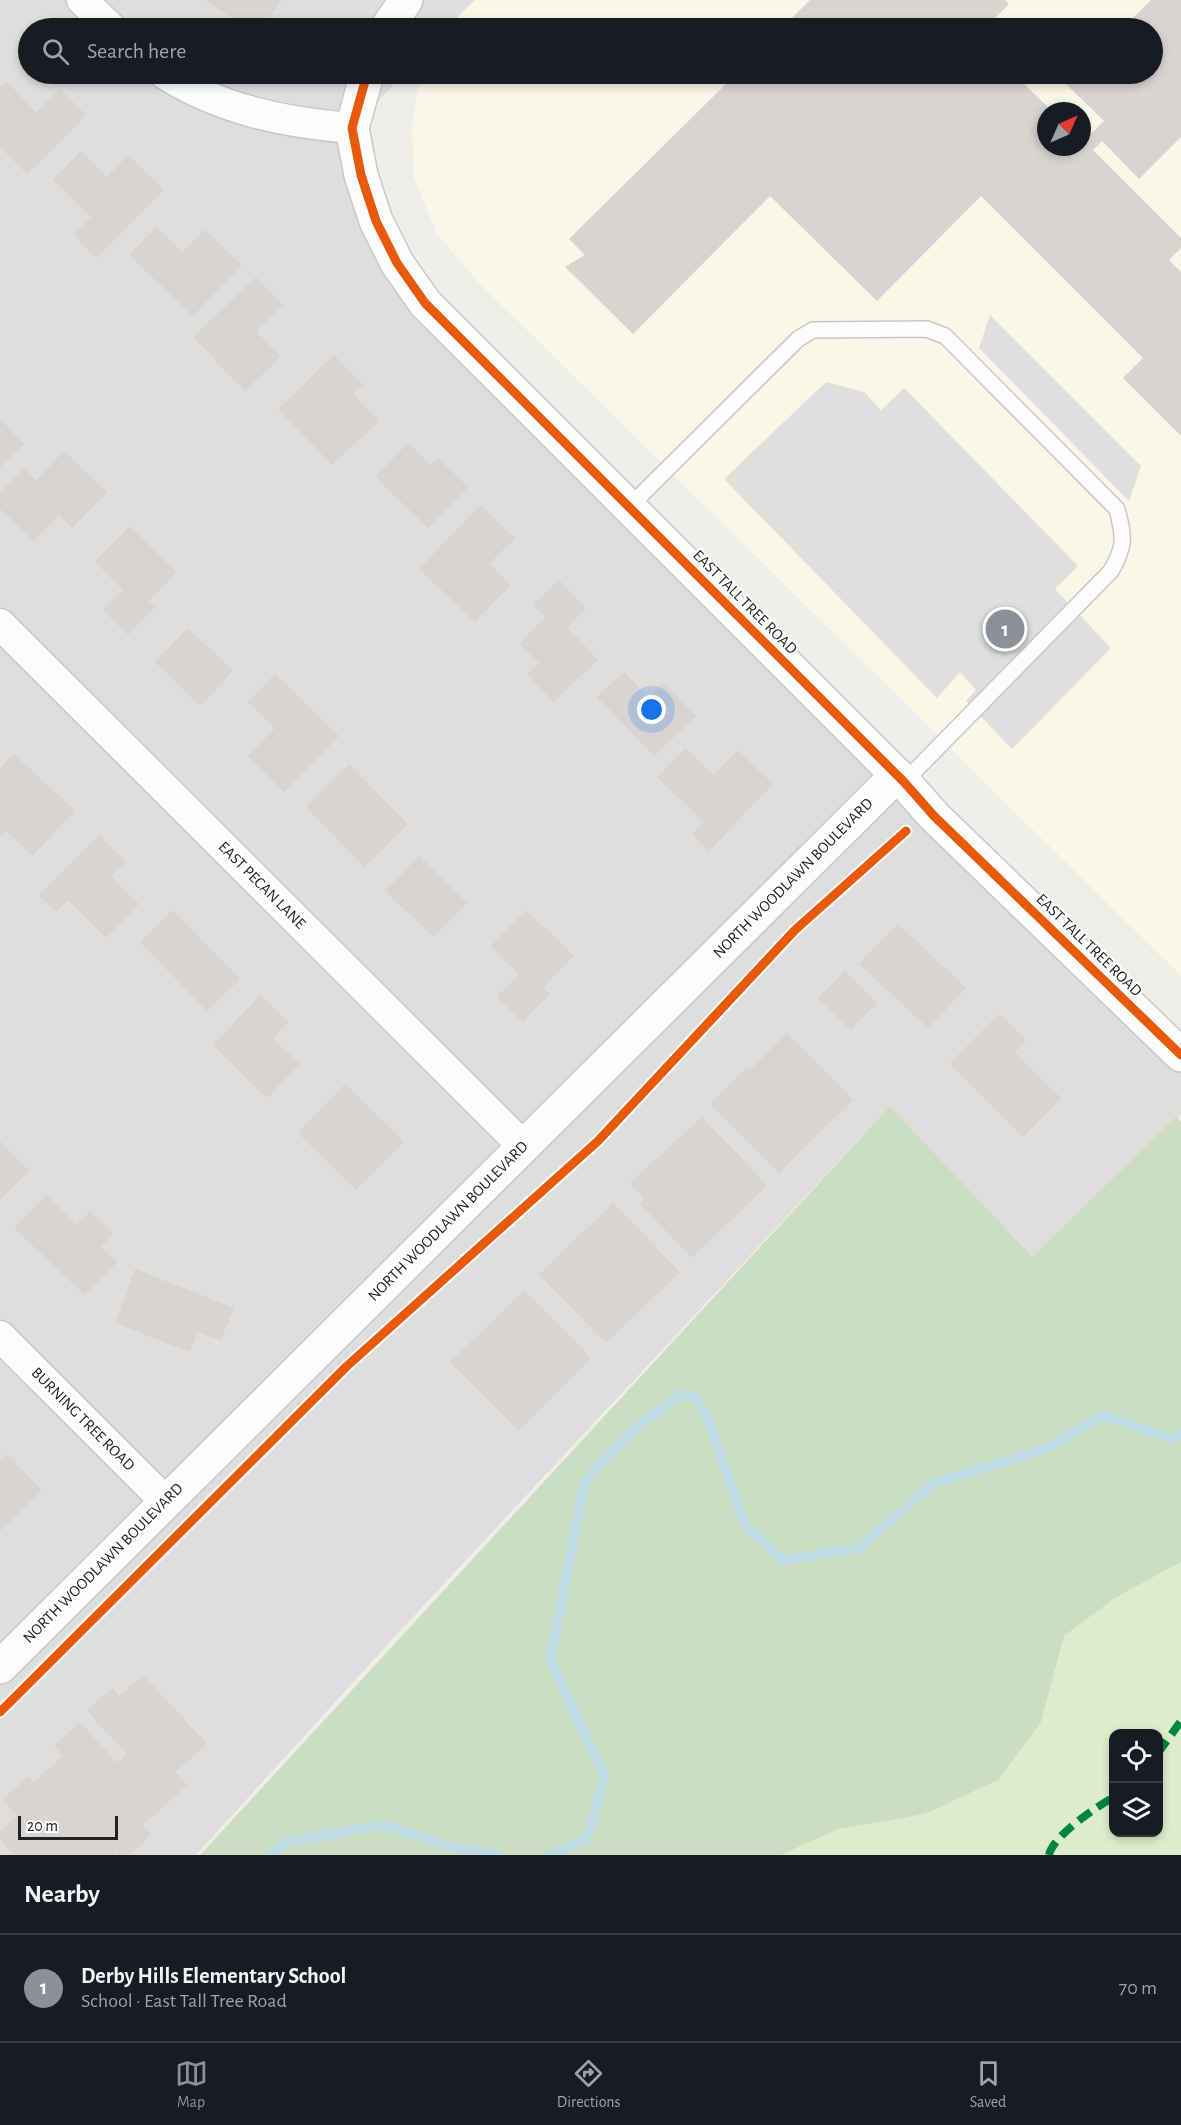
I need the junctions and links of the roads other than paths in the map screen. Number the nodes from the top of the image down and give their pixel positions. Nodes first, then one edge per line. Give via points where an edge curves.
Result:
1 (82, 0) edge
2 (406, 0) edge
3 (101, 18) edge
4 (394, 18) edge
5 (180, 84) edge
6 (364, 84) edge
7 (352, 128) junction
8 (629, 507) junction
9 (0, 624) edge
10 (900, 778) junction
11 (1181, 1055) edge
12 (524, 1147) junction
13 (0, 1336) edge
14 (165, 1501) junction
15 (0, 1667) edge

1 - 3 street
2 - 4 street
5 - 7 street via 273,118
6 - 7 street
7 - 8 street, EAST TALL TREE ROAD via 361,175 376,221 397,263 421,298
8 - 10 street, EAST TALL TREE ROAD
8 - 10 lane via 798,339 813,330 927,329 945,336 1117,509 1123,533 1121,553 1111,571
9 - 12 street, EAST PECAN LANE
10 - 11 street, EAST TALL TREE ROAD via 934,816
10 - 12 street, NORTH WOODLAWN BOULEVARD
12 - 14 street, NORTH WOODLAWN BOULEVARD
13 - 14 street, BURNING TREE ROAD
14 - 15 street, NORTH WOODLAWN BOULEVARD

